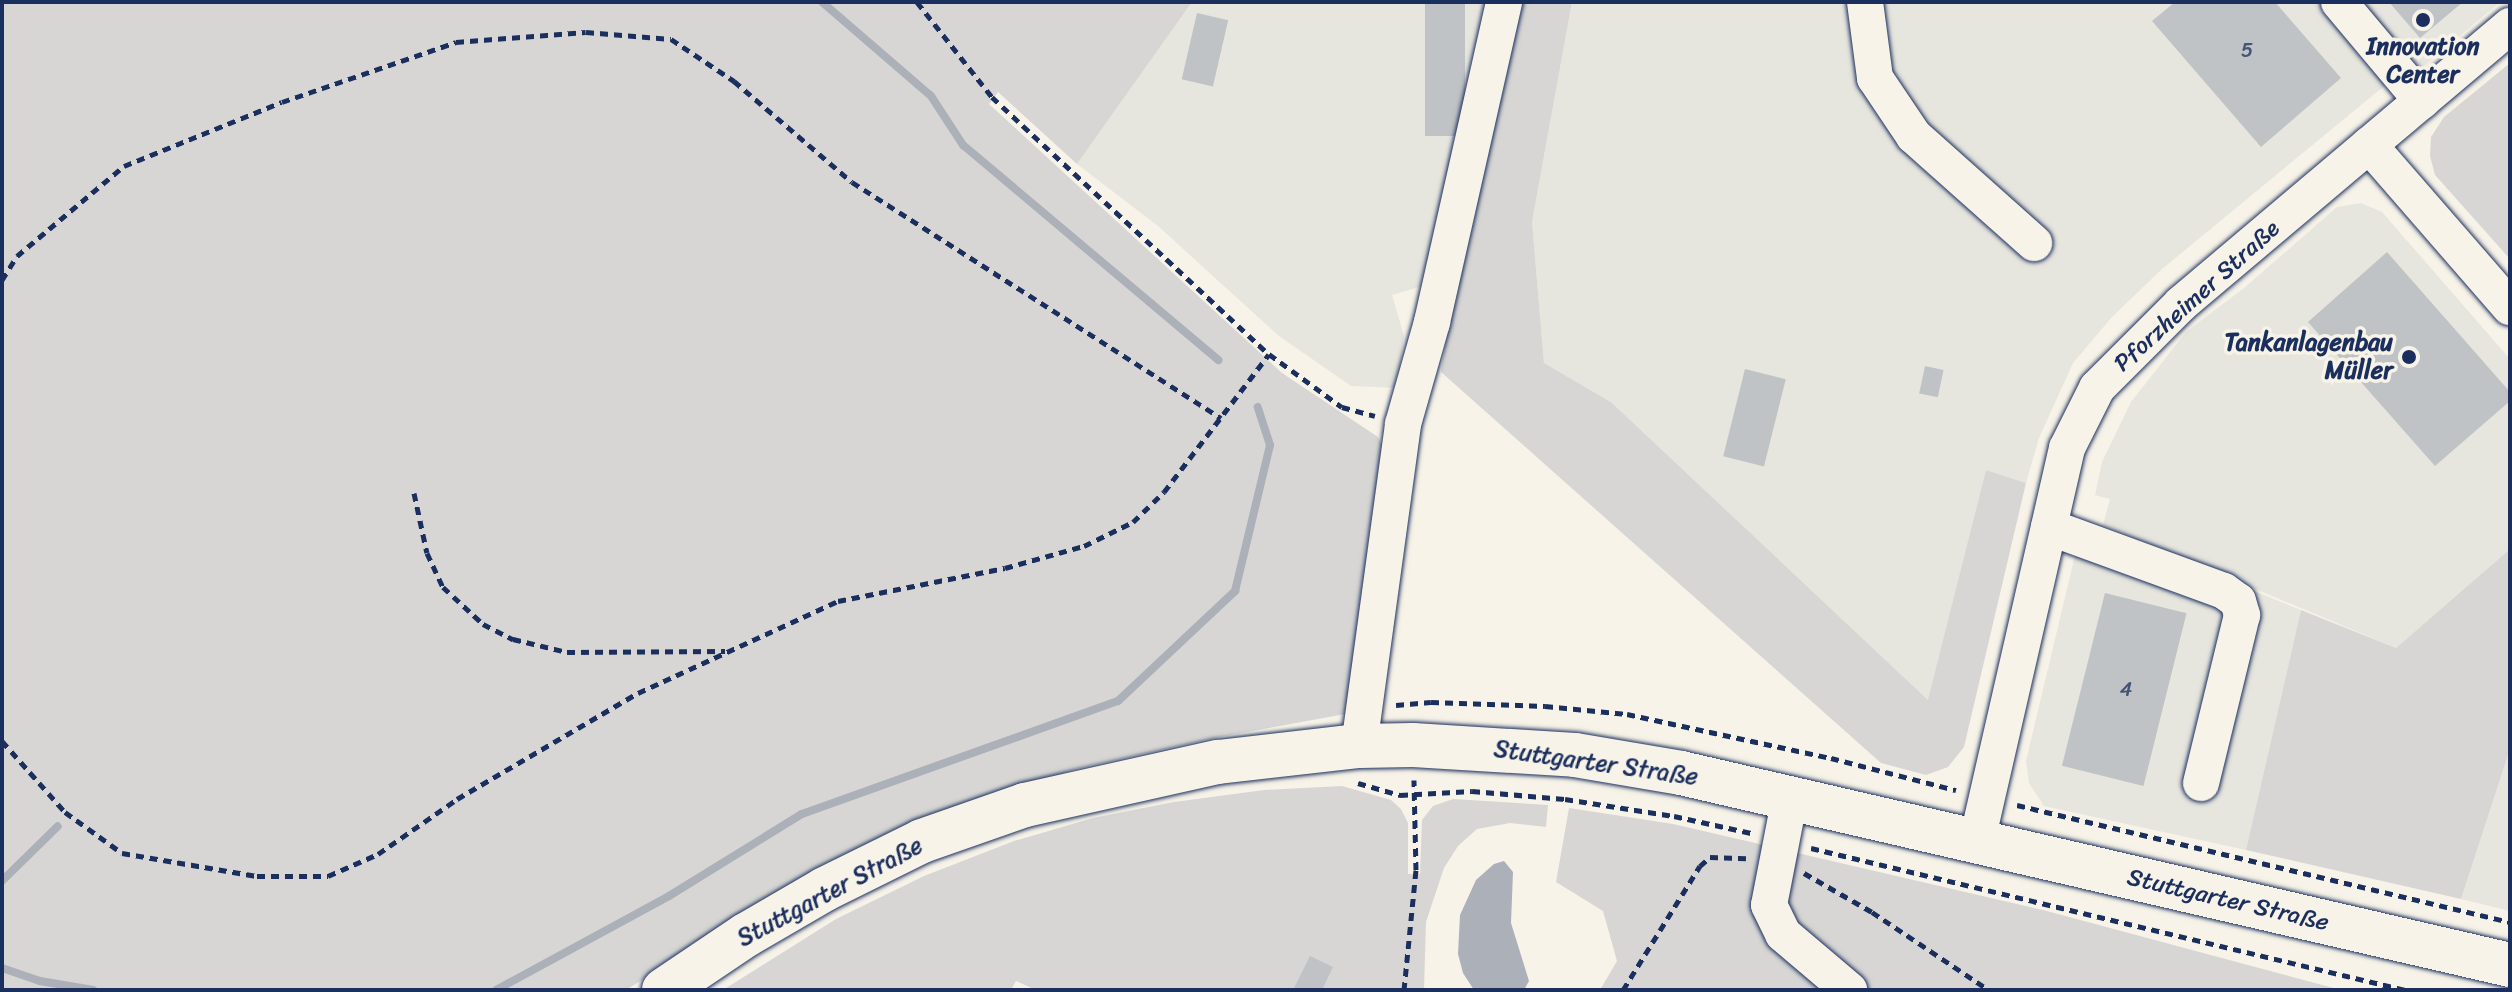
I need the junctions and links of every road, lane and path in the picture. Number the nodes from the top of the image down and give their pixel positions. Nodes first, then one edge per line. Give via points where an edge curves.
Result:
1 (917, 2) edge
2 (1504, 2) edge
3 (1865, 2) edge
4 (2339, 2) edge
5 (2510, 26) edge
6 (2422, 101) junction
7 (2369, 145) junction
8 (2034, 243) dead end
9 (2, 280) edge
10 (2510, 307) edge
11 (1269, 354) junction
12 (1221, 418) junction
13 (1403, 424) junction
14 (414, 493) dead end
15 (2049, 527) junction
16 (730, 651) junction
17 (1413, 703) junction
18 (2, 741) edge
19 (1356, 745) junction
20 (1413, 745) junction
21 (2201, 783) dead end
22 (1415, 794) junction
23 (1790, 797) junction
24 (1986, 797) junction
25 (1977, 841) junction
26 (1780, 850) junction
27 (2510, 922) edge
28 (2510, 965) edge
29 (664, 990) edge
30 (1404, 990) edge
31 (1623, 990) edge
32 (1849, 990) edge
33 (1989, 990) edge
34 (2405, 990) edge

1 - 11 path via 992,97
2 - 13 street via 1432,322
3 - 8 street via 1875,78 1914,136
4 - 6 street
5 - 6 street, Pforzheimer Straße
6 - 7 street, Pforzheimer Straße
7 - 10 street
7 - 15 street, Pforzheimer Straße via 2181,304 2097,388 2067,448
9 - 12 path via 17,256 124,166 282,102 456,42 586,32 671,39 734,81 852,182
11 - 12 path
11 - 13 path via 1342,407
12 - 16 path via 1164,492 1133,522 1084,546 1005,568 838,601
13 - 19 street
14 - 16 path via 427,553 443,587 483,624 513,639 567,652
15 - 21 street via 2224,591 2238,601 2242,615
15 - 24 street, Pforzheimer Straße
16 - 18 path via 638,693 457,799 378,854 328,876 257,876 122,853 65,812
17 - 19 path
17 - 20 path
17 - 24 path via 1627,714
19 - 20 main road, Stuttgarter Straße
19 - 22 path via 1400,795
19 - 29 main road, Stuttgarter Straße via 1141,776 951,830 825,889
20 - 22 path
20 - 23 main road, Stuttgarter Straße via 1575,755
22 - 26 path via 1472,791 1565,799 1674,816
22 - 30 path via 1416,870
23 - 25 main road, Stuttgarter Straße
23 - 26 street
24 - 25 street, Pforzheimer Straße
24 - 27 path
25 - 28 main road, Stuttgarter Straße
26 - 31 path via 1710,857
26 - 32 street via 1769,905 1783,934
26 - 33 path
26 - 34 path

